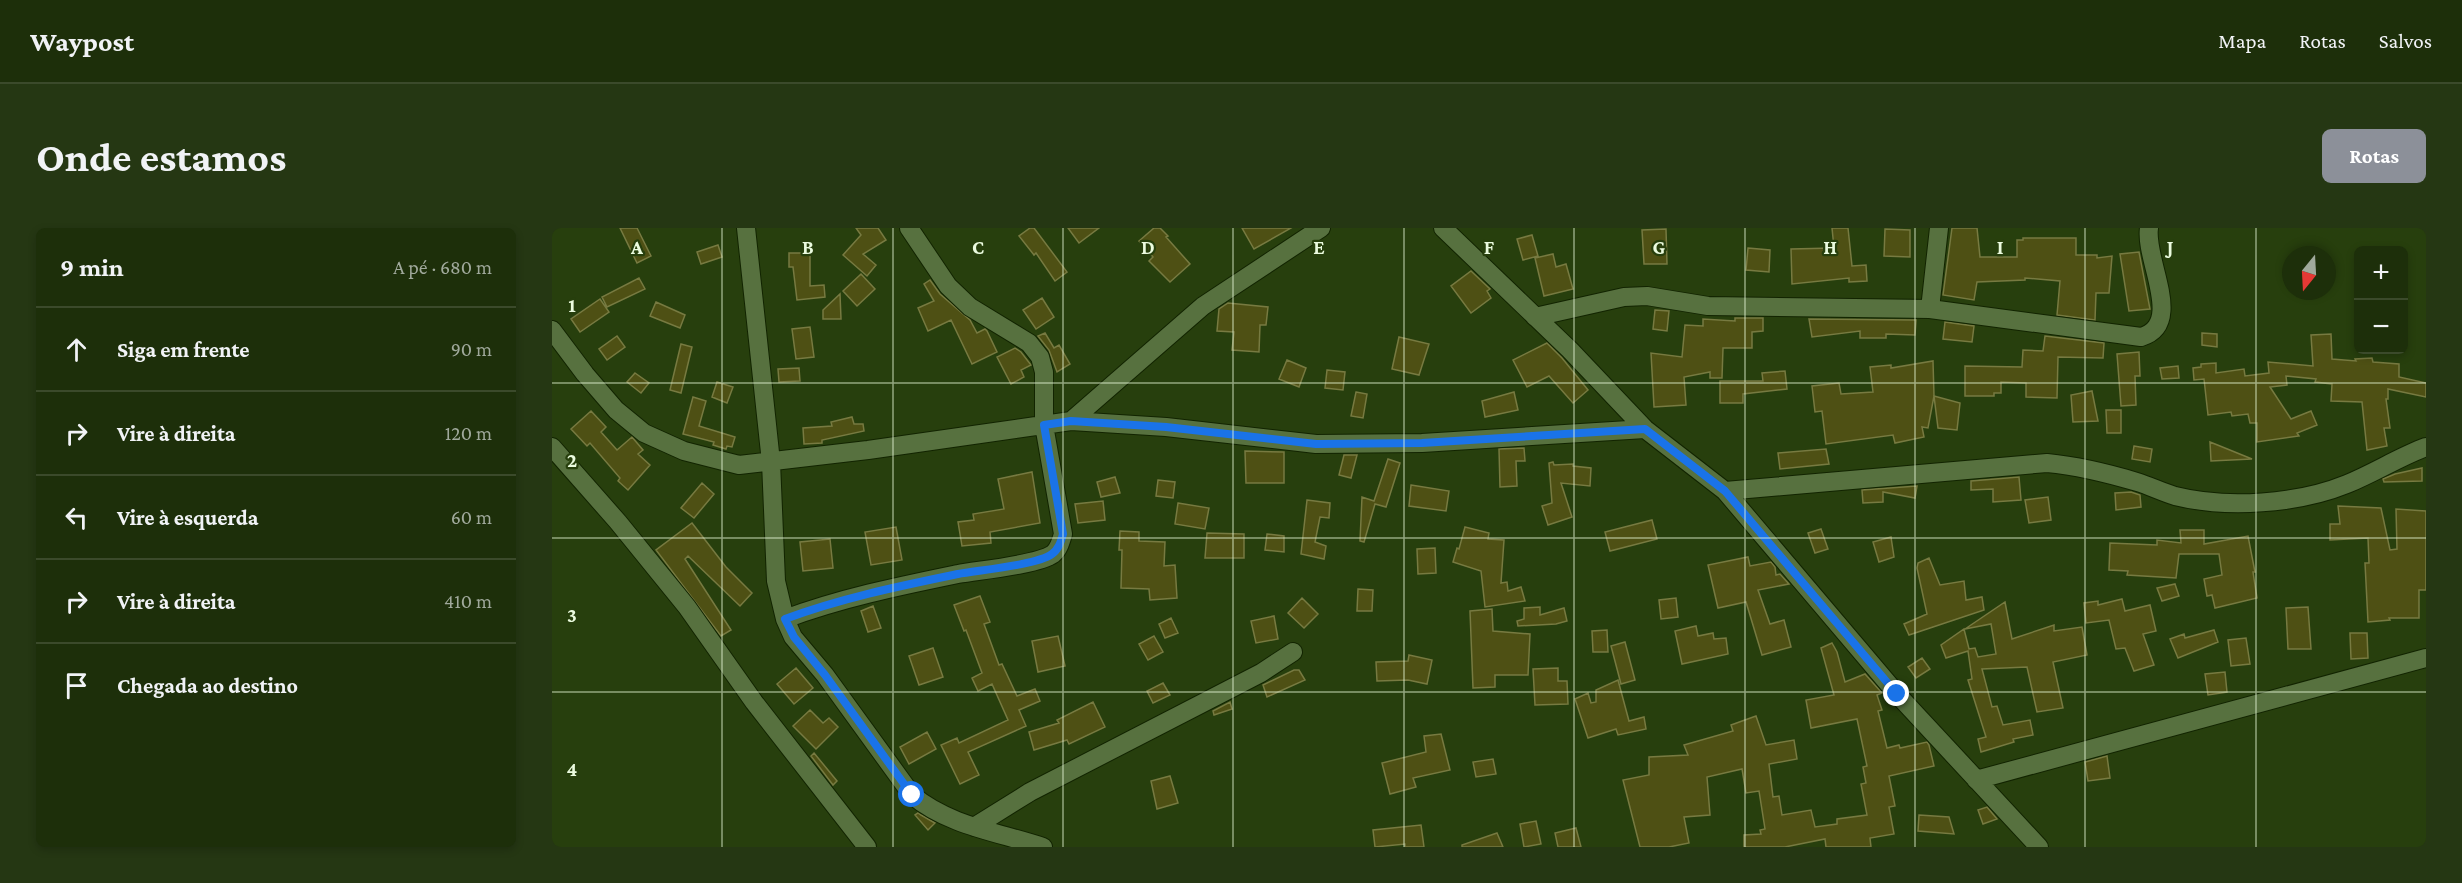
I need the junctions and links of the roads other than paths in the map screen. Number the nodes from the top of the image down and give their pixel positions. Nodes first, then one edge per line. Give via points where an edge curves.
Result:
1 (746, 228) edge
2 (909, 228) edge
3 (1321, 228) edge
4 (1443, 228) edge
5 (1939, 228) edge
6 (2149, 228) edge
7 (1930, 309) junction
8 (1535, 317) junction
9 (552, 330) edge
10 (1071, 421) junction
11 (1044, 425) junction
12 (1645, 429) junction
13 (552, 447) edge
14 (2426, 447) edge
15 (771, 462) junction
16 (1725, 491) junction
17 (785, 619) junction
18 (1293, 652) dead end
19 (2426, 658) edge
20 (1976, 780) junction
21 (974, 826) junction
22 (867, 847) edge
23 (1043, 847) edge
24 (2039, 847) edge

1 - 15 street
2 - 11 street via 948,286 970,308 1029,343 1040,357 1044,372
3 - 10 street via 1203,306
4 - 8 street
5 - 7 street
6 - 7 street via 2148,246 2162,297 2162,315 2149,335
7 - 8 street via 1708,306 1647,296 1624,297
8 - 12 street
9 - 15 street via 616,410 644,433 684,451 739,465
10 - 11 street
10 - 12 street via 1316,444 1422,443
11 - 15 street
11 - 17 street via 1063,534 1053,554 826,603
12 - 16 street
13 - 22 street via 687,607 754,702
14 - 16 street via 2347,484 2291,501 2267,503 2174,496 2082,467 2047,463
15 - 17 street via 776,581
16 - 20 street via 1897,694
17 - 21 street via 794,637 912,795 945,817
18 - 21 street via 1261,673 1030,792
19 - 20 street
20 - 24 street
21 - 23 street

